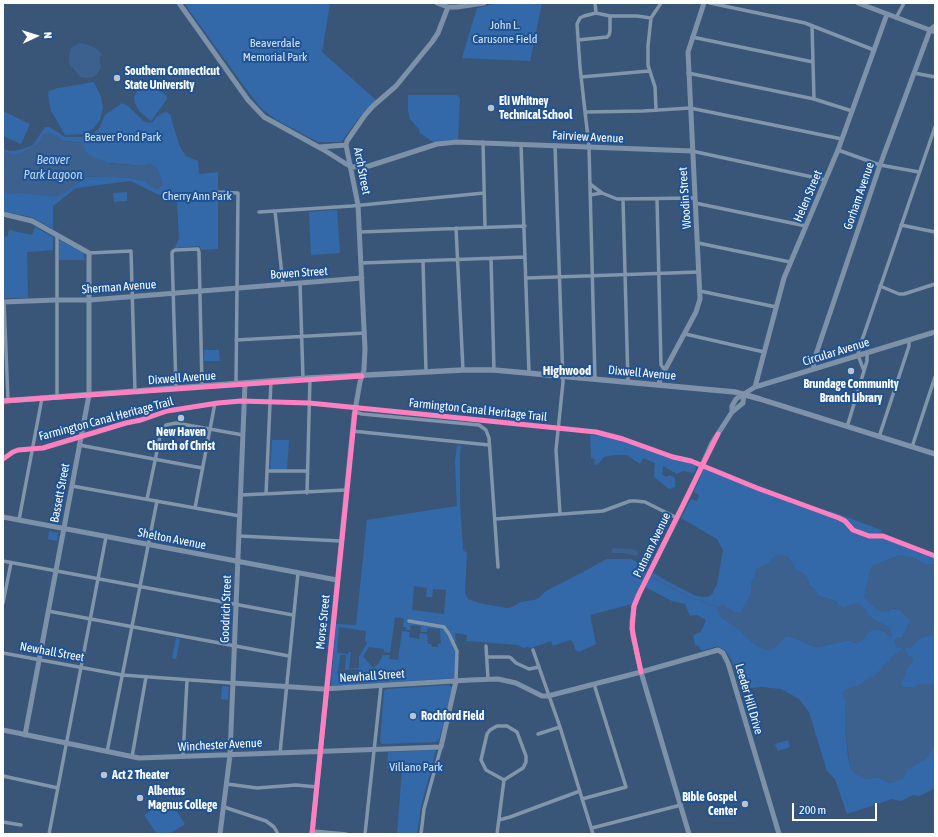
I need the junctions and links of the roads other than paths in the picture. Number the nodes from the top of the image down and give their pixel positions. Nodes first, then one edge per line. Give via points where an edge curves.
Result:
1 (179, 3) edge
2 (437, 3) edge
3 (484, 3) edge
4 (595, 3) edge
5 (661, 3) edge
6 (704, 3) edge
7 (710, 3) edge
8 (861, 3) edge
9 (904, 3) edge
10 (448, 7) junction
11 (596, 14) junction
12 (887, 14) junction
13 (610, 16) junction
14 (651, 18) junction
15 (896, 18) junction
16 (812, 26) junction
17 (935, 26) edge
18 (933, 31) edge
19 (692, 37) junction
20 (578, 40) junction
21 (874, 50) junction
22 (813, 62) junction
23 (649, 71) junction
24 (688, 73) junction
25 (914, 73) junction
26 (581, 77) junction
27 (935, 77) edge
28 (814, 99) junction
29 (690, 108) junction
30 (656, 109) junction
31 (852, 111) junction
32 (585, 112) junction
33 (935, 127) edge
34 (842, 139) junction
35 (483, 142) junction
36 (521, 144) junction
37 (556, 145) junction
38 (346, 146) junction
39 (319, 147) junction
40 (589, 147) junction
41 (838, 150) junction
42 (692, 151) junction
43 (880, 165) junction
44 (351, 167) junction
45 (919, 172) junction
46 (826, 180) junction
47 (590, 184) junction
48 (215, 192) dead end
49 (602, 193) junction
50 (484, 194) junction
51 (590, 195) junction
52 (657, 199) junction
53 (623, 200) junction
54 (695, 200) junction
55 (358, 205) junction
56 (275, 211) junction
57 (259, 212) dead end
58 (3, 214) edge
59 (901, 225) junction
60 (525, 226) junction
61 (806, 226) junction
62 (485, 227) junction
63 (456, 228) junction
64 (359, 232) junction
65 (935, 232) edge
66 (57, 235) junction
67 (698, 243) junction
68 (89, 253) junction
69 (525, 257) junction
70 (491, 258) junction
71 (458, 259) junction
72 (423, 261) junction
73 (790, 262) junction
74 (361, 263) junction
75 (699, 272) junction
76 (659, 274) junction
77 (626, 275) junction
78 (592, 276) junction
79 (559, 277) junction
80 (362, 278) junction
81 (526, 278) junction
82 (300, 283) junction
83 (283, 284) junction
84 (935, 284) edge
85 (880, 286) junction
86 (236, 288) junction
87 (200, 291) junction
88 (700, 291) junction
89 (173, 293) junction
90 (132, 296) junction
91 (56, 300) junction
92 (90, 300) junction
93 (4, 302) edge
94 (776, 307) junction
95 (935, 332) edge
96 (365, 333) junction
97 (685, 334) junction
98 (301, 336) junction
99 (236, 340) junction
100 (909, 340) junction
101 (764, 352) junction
102 (867, 353) junction
103 (858, 356) junction
104 (814, 369) junction
105 (463, 370) junction
106 (494, 370) junction
107 (665, 370) junction
108 (864, 371) junction
109 (426, 372) junction
110 (529, 373) junction
111 (362, 376) junction
112 (563, 376) junction
113 (935, 377) edge
114 (310, 378) junction
115 (303, 379) junction
116 (595, 379) junction
117 (271, 381) junction
118 (628, 382) junction
119 (245, 383) junction
120 (236, 384) junction
121 (202, 386) junction
122 (660, 386) junction
123 (755, 387) junction
124 (176, 388) junction
125 (135, 391) junction
126 (744, 394) junction
127 (89, 395) junction
128 (57, 397) junction
129 (42, 398) junction
130 (6, 401) edge
131 (215, 403) dead end
132 (355, 412) junction
133 (848, 427) junction
134 (210, 430) junction
135 (352, 431) junction
136 (243, 435) junction
137 (879, 437) junction
138 (79, 445) junction
139 (489, 445) junction
140 (912, 447) junction
141 (935, 454) edge
142 (155, 459) junction
143 (202, 468) junction
144 (267, 471) junction
145 (307, 471) junction
146 (72, 486) junction
147 (346, 490) junction
148 (307, 493) junction
149 (266, 494) junction
150 (241, 495) junction
151 (147, 499) junction
152 (156, 500) junction
153 (195, 508) junction
154 (560, 514) junction
155 (240, 516) junction
156 (3, 518) edge
157 (677, 518) junction
158 (495, 519) junction
159 (19, 520) junction
160 (64, 529) junction
161 (239, 536) junction
162 (106, 537) junction
163 (341, 541) junction
164 (148, 545) junction
165 (3, 561) edge
166 (238, 561) junction
167 (11, 563) junction
168 (498, 567) dead end
169 (56, 570) junction
170 (298, 573) junction
171 (98, 579) junction
172 (337, 580) junction
173 (140, 587) junction
174 (3, 603) edge
175 (236, 605) junction
176 (48, 610) junction
177 (293, 615) junction
178 (91, 618) junction
179 (409, 621) dead end
180 (132, 626) junction
181 (234, 645) junction
182 (486, 646) dead end
183 (533, 650) dead end
184 (3, 653) edge
185 (289, 656) junction
186 (487, 657) junction
187 (39, 660) junction
188 (539, 667) junction
189 (81, 668) junction
190 (641, 672) junction
191 (122, 675) junction
192 (146, 677) junction
193 (488, 679) junction
194 (187, 680) junction
195 (456, 681) junction
196 (233, 683) junction
197 (594, 684) junction
198 (381, 686) junction
199 (286, 687) junction
200 (327, 689) junction
201 (550, 696) junction
202 (560, 727) junction
203 (3, 730) edge
204 (538, 734) dead end
205 (25, 735) junction
206 (67, 743) junction
207 (441, 747) junction
208 (375, 749) junction
209 (320, 751) junction
210 (107, 752) junction
211 (280, 752) junction
212 (230, 755) junction
213 (132, 757) junction
214 (183, 757) junction
215 (3, 776) edge
216 (504, 780) junction
217 (227, 784) junction
218 (317, 787) junction
219 (58, 788) junction
220 (580, 791) junction
221 (582, 799) junction
222 (681, 805) junction
223 (224, 807) junction
224 (499, 820) junction
225 (3, 822) edge
226 (20, 825) dead end
227 (592, 828) junction
228 (312, 832) edge
229 (49, 834) edge
230 (220, 834) edge
231 (278, 834) edge
232 (346, 834) edge
233 (365, 834) edge
234 (421, 834) edge
235 (497, 834) edge
236 (592, 834) edge
237 (689, 834) edge
238 (779, 834) edge

1 - 39 street via 248,100 264,117
2 - 10 street
3 - 10 street
4 - 11 street
5 - 14 street
6 - 19 street, Woodin Street
7 - 16 street
8 - 12 street
9 - 15 street
10 - 38 street, Arch Street via 432,42 396,86 373,106 350,134
11 - 13 street
11 - 20 street via 578,20
12 - 15 street
12 - 21 street, Helen Street
13 - 14 street
13 - 20 street via 610,31 607,37
14 - 23 street via 647,57
15 - 18 street
16 - 21 street
16 - 22 street
17 - 18 street
18 - 25 street, Gorham Avenue
19 - 22 street
19 - 24 street, Woodin Street via 688,52
20 - 26 street
21 - 31 street, Helen Street
22 - 28 street
23 - 26 street
23 - 30 street via 655,87
24 - 28 street
24 - 29 street, Woodin Street
25 - 27 street
25 - 43 street, Gorham Avenue
26 - 32 street
28 - 31 street
29 - 30 street
29 - 34 street
29 - 42 street, Woodin Street
30 - 32 street
31 - 34 street, Helen Street
32 - 40 street
33 - 45 street
34 - 41 street, Helen Street
35 - 36 street, Fairview Avenue
35 - 44 street, Fairview Avenue via 441,144 369,166
35 - 50 street
36 - 37 street, Fairview Avenue
36 - 60 street
37 - 40 street, Fairview Avenue
37 - 79 street
38 - 39 street
38 - 44 street, Arch Street
39 - 44 street
40 - 42 street, Fairview Avenue
40 - 47 street
41 - 43 street
41 - 46 street, Helen Street
42 - 46 street, Fairview Avenue
42 - 54 street, Woodin Street
43 - 45 street
43 - 104 street, Gorham Avenue via 813,363
44 - 55 street, Arch Street
45 - 59 street
46 - 61 street, Helen Street
47 - 49 street
47 - 51 street
48 - 86 street via 238,193
49 - 51 street
49 - 53 street
50 - 55 street
50 - 62 street
51 - 78 street
52 - 53 street
52 - 54 street
52 - 76 street
53 - 77 street
54 - 61 street
54 - 67 street, Woodin Street
55 - 56 street
55 - 64 street, Arch Street
56 - 57 street
56 - 83 street
58 - 66 street via 29,220
59 - 65 street
59 - 85 street
60 - 62 street
60 - 69 street
61 - 73 street, Helen Street
62 - 63 street
63 - 64 street
63 - 71 street
64 - 74 street, Arch Street
66 - 68 street
66 - 91 street
67 - 73 street
67 - 75 street, Woodin Street
68 - 90 street via 131,250
68 - 92 street, Bassett Street
69 - 70 street
69 - 81 street
70 - 71 street
70 - 106 street
71 - 72 street
71 - 105 street
72 - 74 street
72 - 109 street
73 - 94 street, Helen Street
74 - 80 street, Arch Street
75 - 76 street
75 - 88 street, Woodin Street
76 - 77 street
76 - 107 street via 662,365
77 - 78 street
77 - 118 street
78 - 79 street
78 - 116 street
79 - 81 street
79 - 112 street
80 - 82 street, Bowen Street
80 - 96 street, Arch Street
81 - 110 street
82 - 83 street, Bowen Street
82 - 98 street
83 - 86 street, Bowen Street
84 - 85 street via 904,294
85 - 103 street
86 - 87 street, Sherman Avenue
86 - 99 street
87 - 89 street, Sherman Avenue
87 - 89 street via 198,249 172,251
87 - 121 street
88 - 94 street
88 - 97 street, Woodin Street via 698,310
89 - 90 street, Sherman Avenue
89 - 124 street
90 - 92 street, Sherman Avenue
90 - 125 street
91 - 92 street, Sherman Avenue
91 - 93 street, Sherman Avenue
91 - 128 street
92 - 127 street, Bassett Street
93 - 130 street
94 - 101 street, Helen Street
95 - 100 street, Circular Avenue
96 - 98 street
96 - 111 street, Arch Street
97 - 101 street
97 - 107 street, Woodin Street
98 - 99 street
98 - 115 street
99 - 120 street
100 - 102 street, Circular Avenue
100 - 137 street
101 - 123 street, Helen Street
102 - 103 street, Circular Avenue
102 - 108 street
103 - 104 street, Circular Avenue
103 - 108 street
104 - 123 street, Circular Avenue
105 - 106 main road, Dixwell Avenue
105 - 109 main road, Dixwell Avenue
106 - 110 main road, Dixwell Avenue
107 - 122 street, Woodin Street via 660,378
108 - 133 street
109 - 111 main road, Dixwell Avenue
110 - 112 main road, Dixwell Avenue
111 - 114 main road, Dixwell Avenue
111 - 132 street, Morse Street
112 - 116 main road, Dixwell Avenue
112 - 154 street via 556,450
113 - 140 street
114 - 115 main road, Dixwell Avenue
114 - 145 street
115 - 117 main road, Dixwell Avenue
116 - 118 main road, Dixwell Avenue
117 - 119 main road, Dixwell Avenue
117 - 144 street
118 - 122 main road, Dixwell Avenue
119 - 120 main road, Dixwell Avenue
119 - 136 street, Goodrich Street
120 - 121 main road, Dixwell Avenue
121 - 124 main road, Dixwell Avenue
122 - 126 main road, Dixwell Avenue
123 - 126 street, Circular Avenue
124 - 125 main road, Dixwell Avenue
125 - 127 main road, Dixwell Avenue
126 - 133 main road, Dixwell Avenue
126 - 157 street, Putnam Avenue via 734,401 732,412 712,443
127 - 128 main road, Dixwell Avenue
127 - 138 street, Bassett Street
128 - 129 main road, Dixwell Avenue
129 - 130 main road, Dixwell Avenue
129 - 159 street
131 - 134 street
132 - 135 street, Morse Street
132 - 139 street via 479,425 488,434
133 - 137 main road, Dixwell Avenue
134 - 136 street
134 - 142 street via 176,423 166,425 161,432
134 - 143 street
135 - 139 street
135 - 147 street, Morse Street
136 - 150 street, Goodrich Street
137 - 140 main road, Dixwell Avenue
138 - 142 street
138 - 146 street, Bassett Street
139 - 158 street
140 - 141 main road, Dixwell Avenue
142 - 143 street
142 - 151 street
143 - 153 street
144 - 145 street
144 - 149 street
145 - 148 street
146 - 151 street
146 - 160 street, Bassett Street
147 - 148 street
147 - 163 street, Morse Street
148 - 149 street
149 - 150 street
150 - 155 street, Goodrich Street
151 - 152 street
152 - 153 street
152 - 164 street
153 - 155 street
154 - 157 street via 603,510 636,501 645,502
154 - 158 street
155 - 161 street, Goodrich Street
156 - 159 street, Shelton Avenue
157 - 190 street, Putnam Avenue via 634,606 632,629
158 - 168 street
159 - 160 street, Shelton Avenue
160 - 162 street, Shelton Avenue
160 - 169 street, Bassett Street
161 - 163 street
161 - 166 street, Goodrich Street
162 - 164 street, Shelton Avenue
162 - 171 street
163 - 172 street, Morse Street
164 - 166 street, Shelton Avenue
164 - 173 street
165 - 167 street
166 - 170 street, Shelton Avenue
166 - 175 street, Goodrich Street
167 - 169 street
167 - 174 street
169 - 171 street
169 - 176 street, Bassett Street
170 - 172 street, Shelton Avenue
170 - 177 street
171 - 173 street
171 - 178 street
172 - 200 street, Morse Street
173 - 175 street
173 - 180 street
175 - 177 street
175 - 181 street, Goodrich Street
176 - 178 street
176 - 187 street, Bassett Street
177 - 185 street
178 - 180 street
178 - 189 street
179 - 195 street via 444,627 457,652
180 - 181 street
180 - 191 street
181 - 185 street
181 - 196 street, Goodrich Street
182 - 186 street
183 - 188 street
184 - 187 street, Newhall Street
185 - 199 street
186 - 188 street via 509,657 526,668
186 - 193 street
187 - 189 street, Newhall Street
187 - 205 street, Bassett Street
188 - 201 street
189 - 191 street, Newhall Street
189 - 206 street
190 - 197 street
190 - 222 street, Putnam Avenue
190 - 238 street, Leeder Hill Drive via 715,650 723,653
191 - 192 street, Newhall Street
191 - 210 street
192 - 194 street, Newhall Street
192 - 213 street
193 - 195 street, Newhall Street
193 - 201 street, Newhall Street via 510,681 542,696
194 - 196 street, Newhall Street
194 - 214 street
195 - 198 street, Newhall Street
195 - 207 street
196 - 199 street, Newhall Street
196 - 212 street, Goodrich Street
197 - 201 street
197 - 221 street via 626,787
198 - 200 street, Newhall Street
198 - 208 street
199 - 200 street, Newhall Street
199 - 211 street
200 - 209 street, Morse Street
201 - 202 street
202 - 204 street
202 - 220 street
203 - 205 street, Winchester Avenue
205 - 206 street, Winchester Avenue
206 - 210 street, Winchester Avenue
206 - 219 street
207 - 208 street, Winchester Avenue
207 - 234 street via 424,809
208 - 209 street, Winchester Avenue
208 - 233 street
209 - 211 street, Winchester Avenue
209 - 218 street, Morse Street
210 - 213 street, Winchester Avenue
211 - 212 street, Winchester Avenue
212 - 214 street, Winchester Avenue
212 - 217 street, Goodrich Street
213 - 214 street, Winchester Avenue
215 - 219 street
216 - 216 street via 486,770 481,760 487,734 498,726 510,727 517,732 526,756 521,771
216 - 224 street
217 - 218 street via 257,788 296,785
217 - 223 street, Goodrich Street
218 - 228 street, Morse Street
219 - 229 street
220 - 221 street
220 - 224 street
221 - 227 street
222 - 227 street
222 - 237 street, Putnam Avenue
223 - 230 street, Goodrich Street
223 - 231 street via 266,821
224 - 235 street
225 - 226 street
227 - 236 street
228 - 232 street

